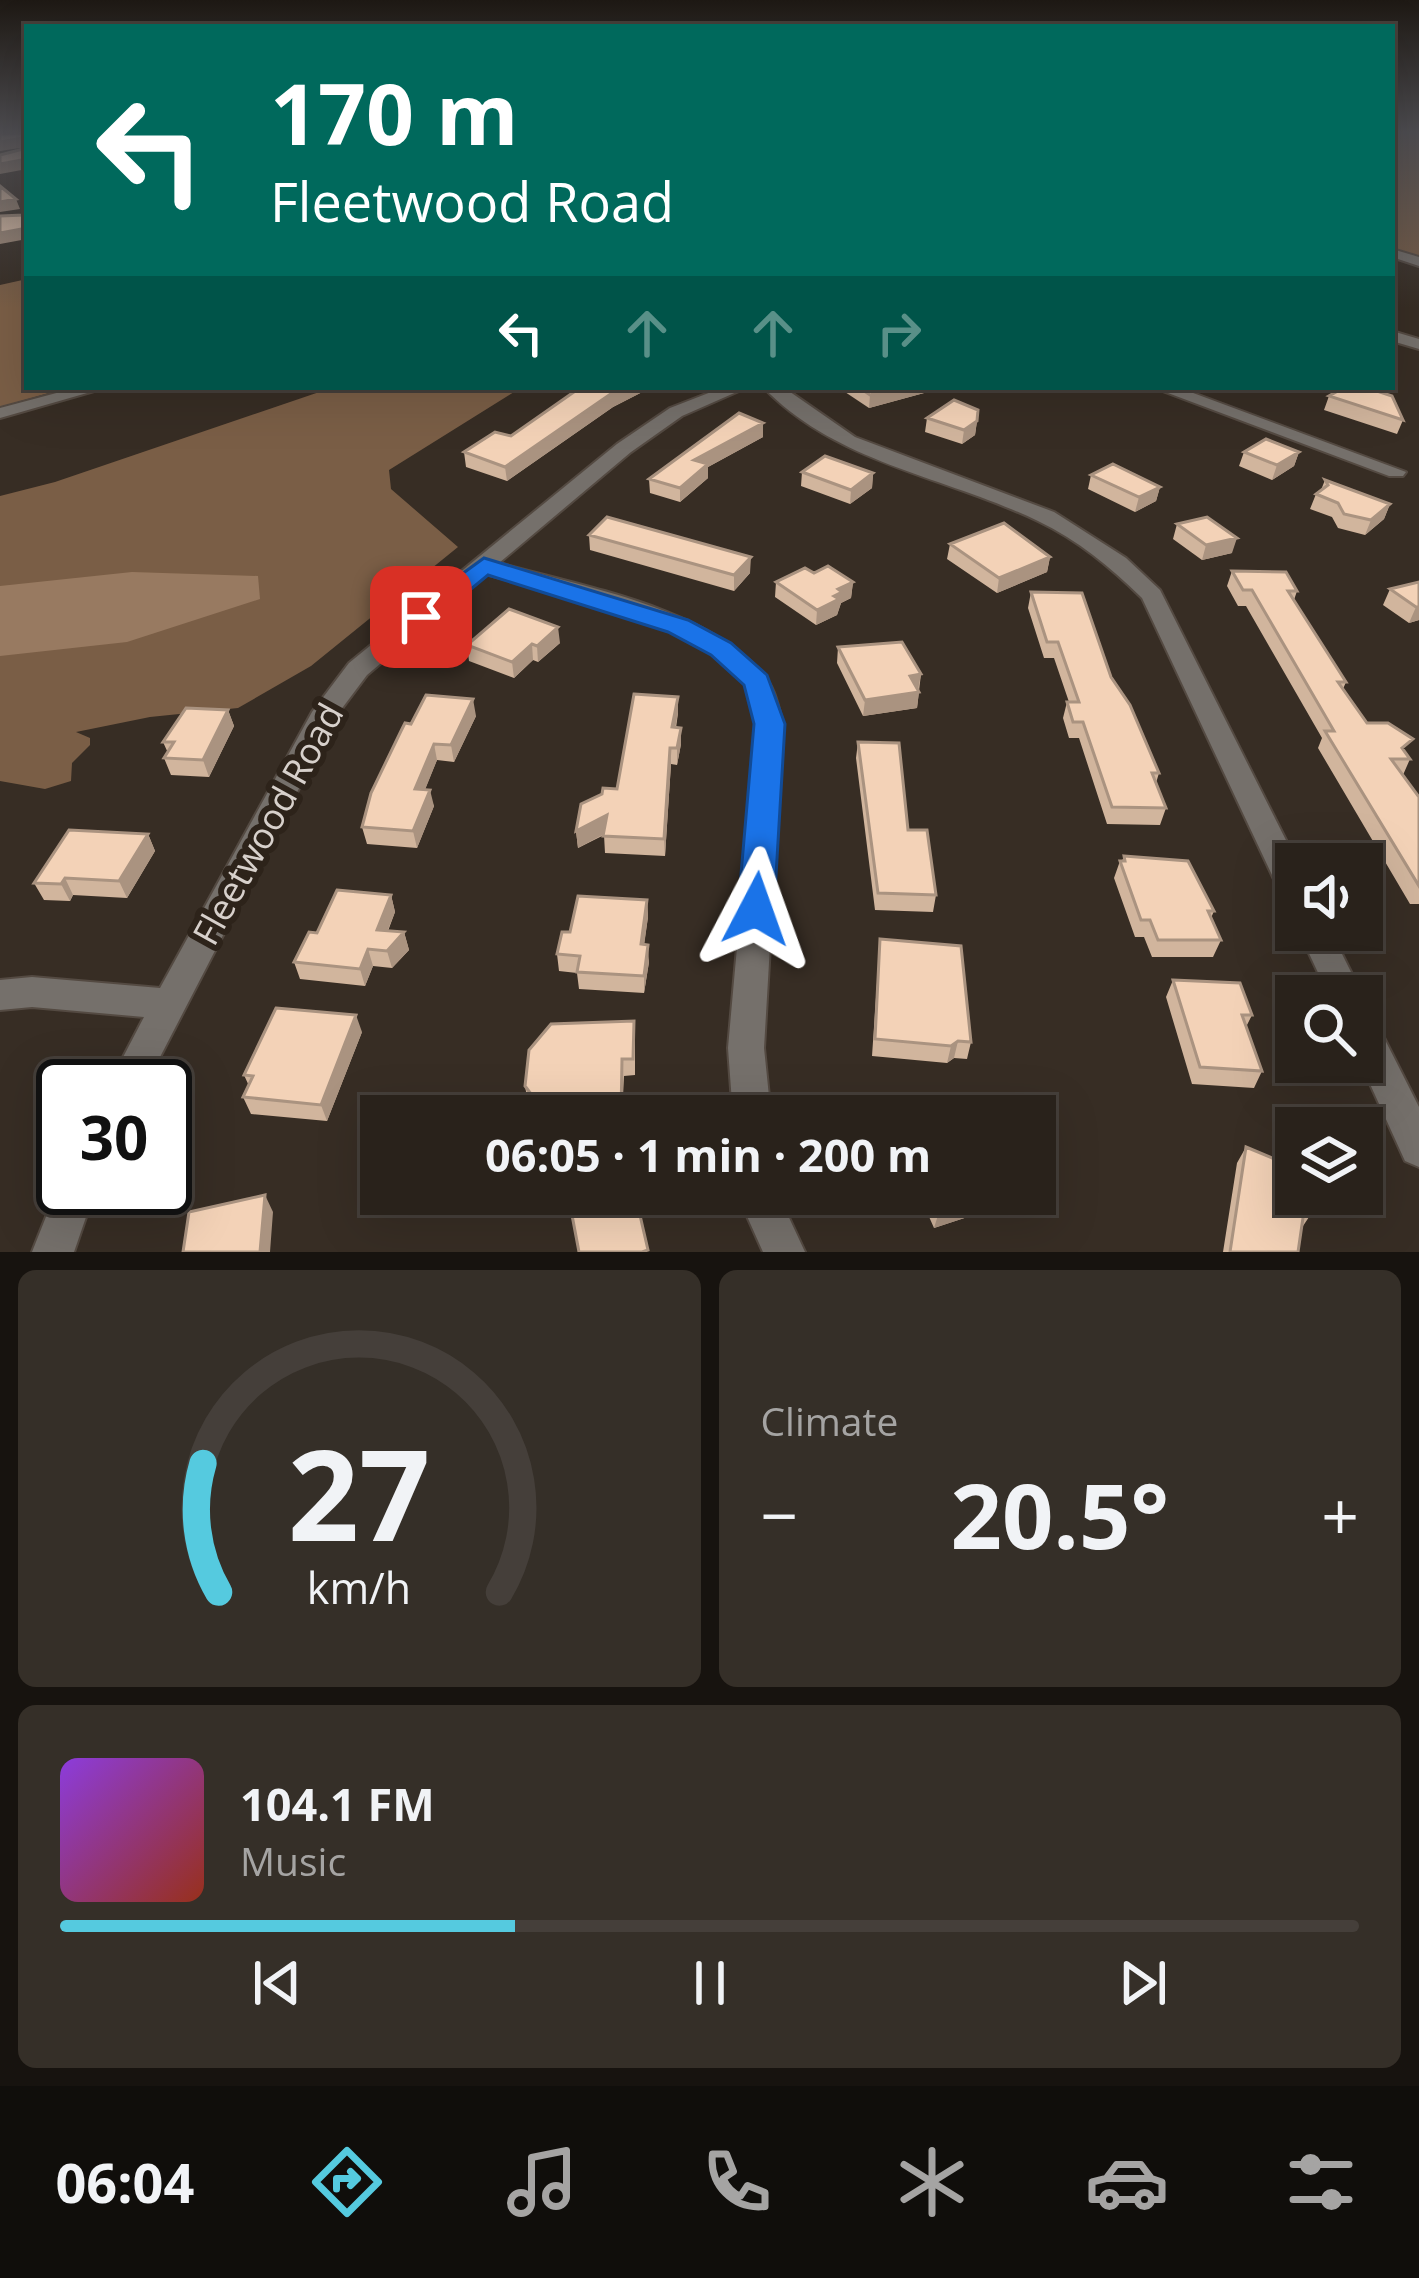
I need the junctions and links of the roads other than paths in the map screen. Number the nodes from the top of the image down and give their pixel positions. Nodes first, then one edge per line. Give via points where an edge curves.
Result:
1 (88, 390) edge
2 (731, 390) edge
3 (776, 390) edge
4 (1169, 390) edge
5 (0, 413) edge
6 (1396, 472) dead end
7 (484, 566) junction
8 (1275, 849) edge
9 (0, 995) edge
10 (167, 1004) junction
11 (140, 1059) edge
12 (1383, 1073) edge
13 (750, 1095) edge
14 (1419, 1148) edge
15 (66, 1215) edge
16 (767, 1215) edge
17 (53, 1252) edge
18 (784, 1252) edge

1 - 5 street
2 - 7 street, Fleetwood Road via 676,412 624,448
3 - 8 street via 847,441 1022,502 1122,562 1152,596
4 - 6 street
7 - 10 street, Fleetwood Road via 358,669 325,712
7 - 13 street via 678,626 721,649 757,682 770,724 746,1048
9 - 10 street
10 - 11 street, Fleetwood Road
12 - 14 street
15 - 17 street
16 - 18 street

